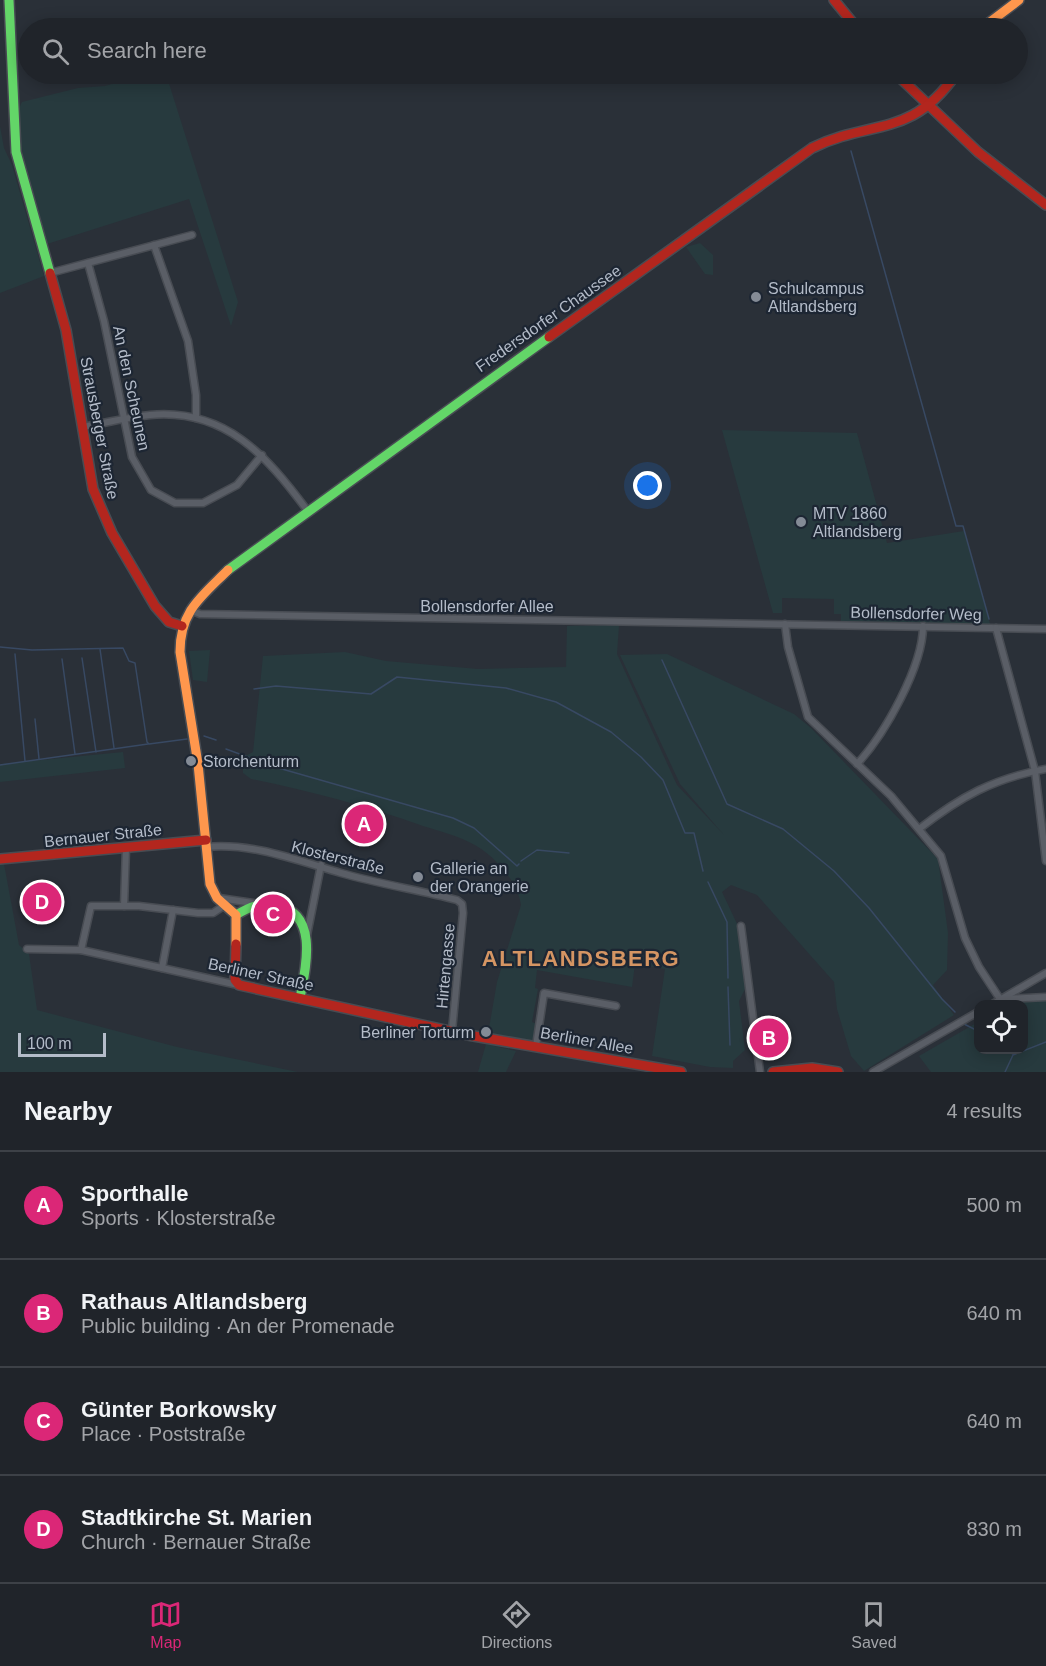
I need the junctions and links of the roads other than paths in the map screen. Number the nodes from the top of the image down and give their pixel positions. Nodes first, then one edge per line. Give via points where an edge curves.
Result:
1 (9, 0) edge
2 (834, 0) edge
3 (1019, 0) edge
4 (849, 18) edge
5 (995, 18) edge
6 (906, 84) edge
7 (949, 84) edge
8 (927, 105) junction
9 (1046, 205) edge
10 (192, 235) dead end
11 (154, 245) junction
12 (88, 263) junction
13 (50, 273) junction
14 (196, 418) junction
15 (123, 420) junction
16 (83, 427) junction
17 (262, 455) junction
18 (307, 510) junction
19 (190, 610) junction
20 (785, 624) junction
21 (182, 626) junction
22 (923, 626) junction
23 (996, 628) junction
24 (1046, 629) edge
25 (857, 764) junction
26 (1046, 769) edge
27 (1035, 771) junction
28 (919, 829) junction
29 (206, 843) junction
30 (126, 848) junction
31 (2, 859) edge
32 (1046, 861) edge
33 (321, 865) junction
34 (221, 901) junction
35 (254, 904) junction
36 (462, 904) joint
37 (124, 906) junction
38 (172, 910) junction
39 (291, 910) junction
40 (310, 912) junction
41 (236, 915) junction
42 (741, 926) dead end
43 (307, 935) junction
44 (27, 949) dead end
45 (81, 950) junction
46 (162, 968) junction
47 (1046, 973) edge
48 (239, 985) junction
49 (1046, 997) edge
50 (300, 998) junction
51 (1000, 999) junction
52 (616, 1006) dead end
53 (974, 1014) edge
54 (452, 1031) junction
55 (487, 1038) joint
56 (536, 1046) junction
57 (681, 1072) edge
58 (760, 1072) edge
59 (773, 1072) edge
60 (838, 1072) edge
61 (873, 1072) edge

1 - 13 main road, Strausberger Straße via 15,143
2 - 4 main road
3 - 5 main road
6 - 8 main road
7 - 8 main road, Fredersdorfer Chaussee
8 - 9 main road via 978,152
8 - 18 main road, Fredersdorfer Chaussee via 897,124 839,135 808,150
10 - 11 street
11 - 12 street
11 - 14 street via 188,341
12 - 13 street
12 - 15 street, An den Scheunen
13 - 16 main road, Strausberger Straße via 66,330
14 - 15 street via 155,414
14 - 17 street via 226,430
15 - 16 street
15 - 17 street, An den Scheunen via 138,473 151,490 175,503 203,503 221,495 243,479
16 - 21 main road, Strausberger Straße via 92,483 102,512 160,614
17 - 18 street
18 - 19 main road, Fredersdorfer Chaussee via 218,577
19 - 20 street, Bollensdorfer Allee via 200,614
19 - 21 main road, Fredersdorfer Chaussee
20 - 22 street, Bollensdorfer Weg
20 - 25 street via 808,717
21 - 29 main road via 180,652
22 - 23 street, Bollensdorfer Weg
22 - 25 street via 922,641 898,700
23 - 24 street, Bollensdorfer Weg
23 - 27 street
25 - 28 street
26 - 27 street
27 - 28 street via 969,793
27 - 32 street
28 - 51 street via 943,860 965,938
29 - 30 main road, Bernauer Straße
29 - 33 street, Klosterstraße
29 - 34 main road via 210,884
30 - 31 main road, Bernauer Straße
30 - 37 street
33 - 36 street, Klosterstraße
33 - 40 street
34 - 35 street
34 - 38 street via 213,913
34 - 41 main road
35 - 39 main road
35 - 41 main road
36 - 54 street, Hirtengasse
37 - 38 street
37 - 45 street via 91,906
38 - 46 street
39 - 40 street
39 - 43 main road
40 - 43 street
41 - 48 main road via 235,980
42 - 58 street
43 - 50 main road
44 - 45 street, Berliner Straße
45 - 46 street, Berliner Straße
46 - 48 street, Berliner Straße
47 - 51 street
48 - 50 main road, Berliner Straße
49 - 51 street
50 - 54 main road, Berliner Straße
52 - 56 street via 544,993
53 - 61 street
54 - 55 main road, Berliner Straße
55 - 56 main road, Berliner Allee
56 - 57 main road, Berliner Allee
59 - 60 main road via 812,1068

